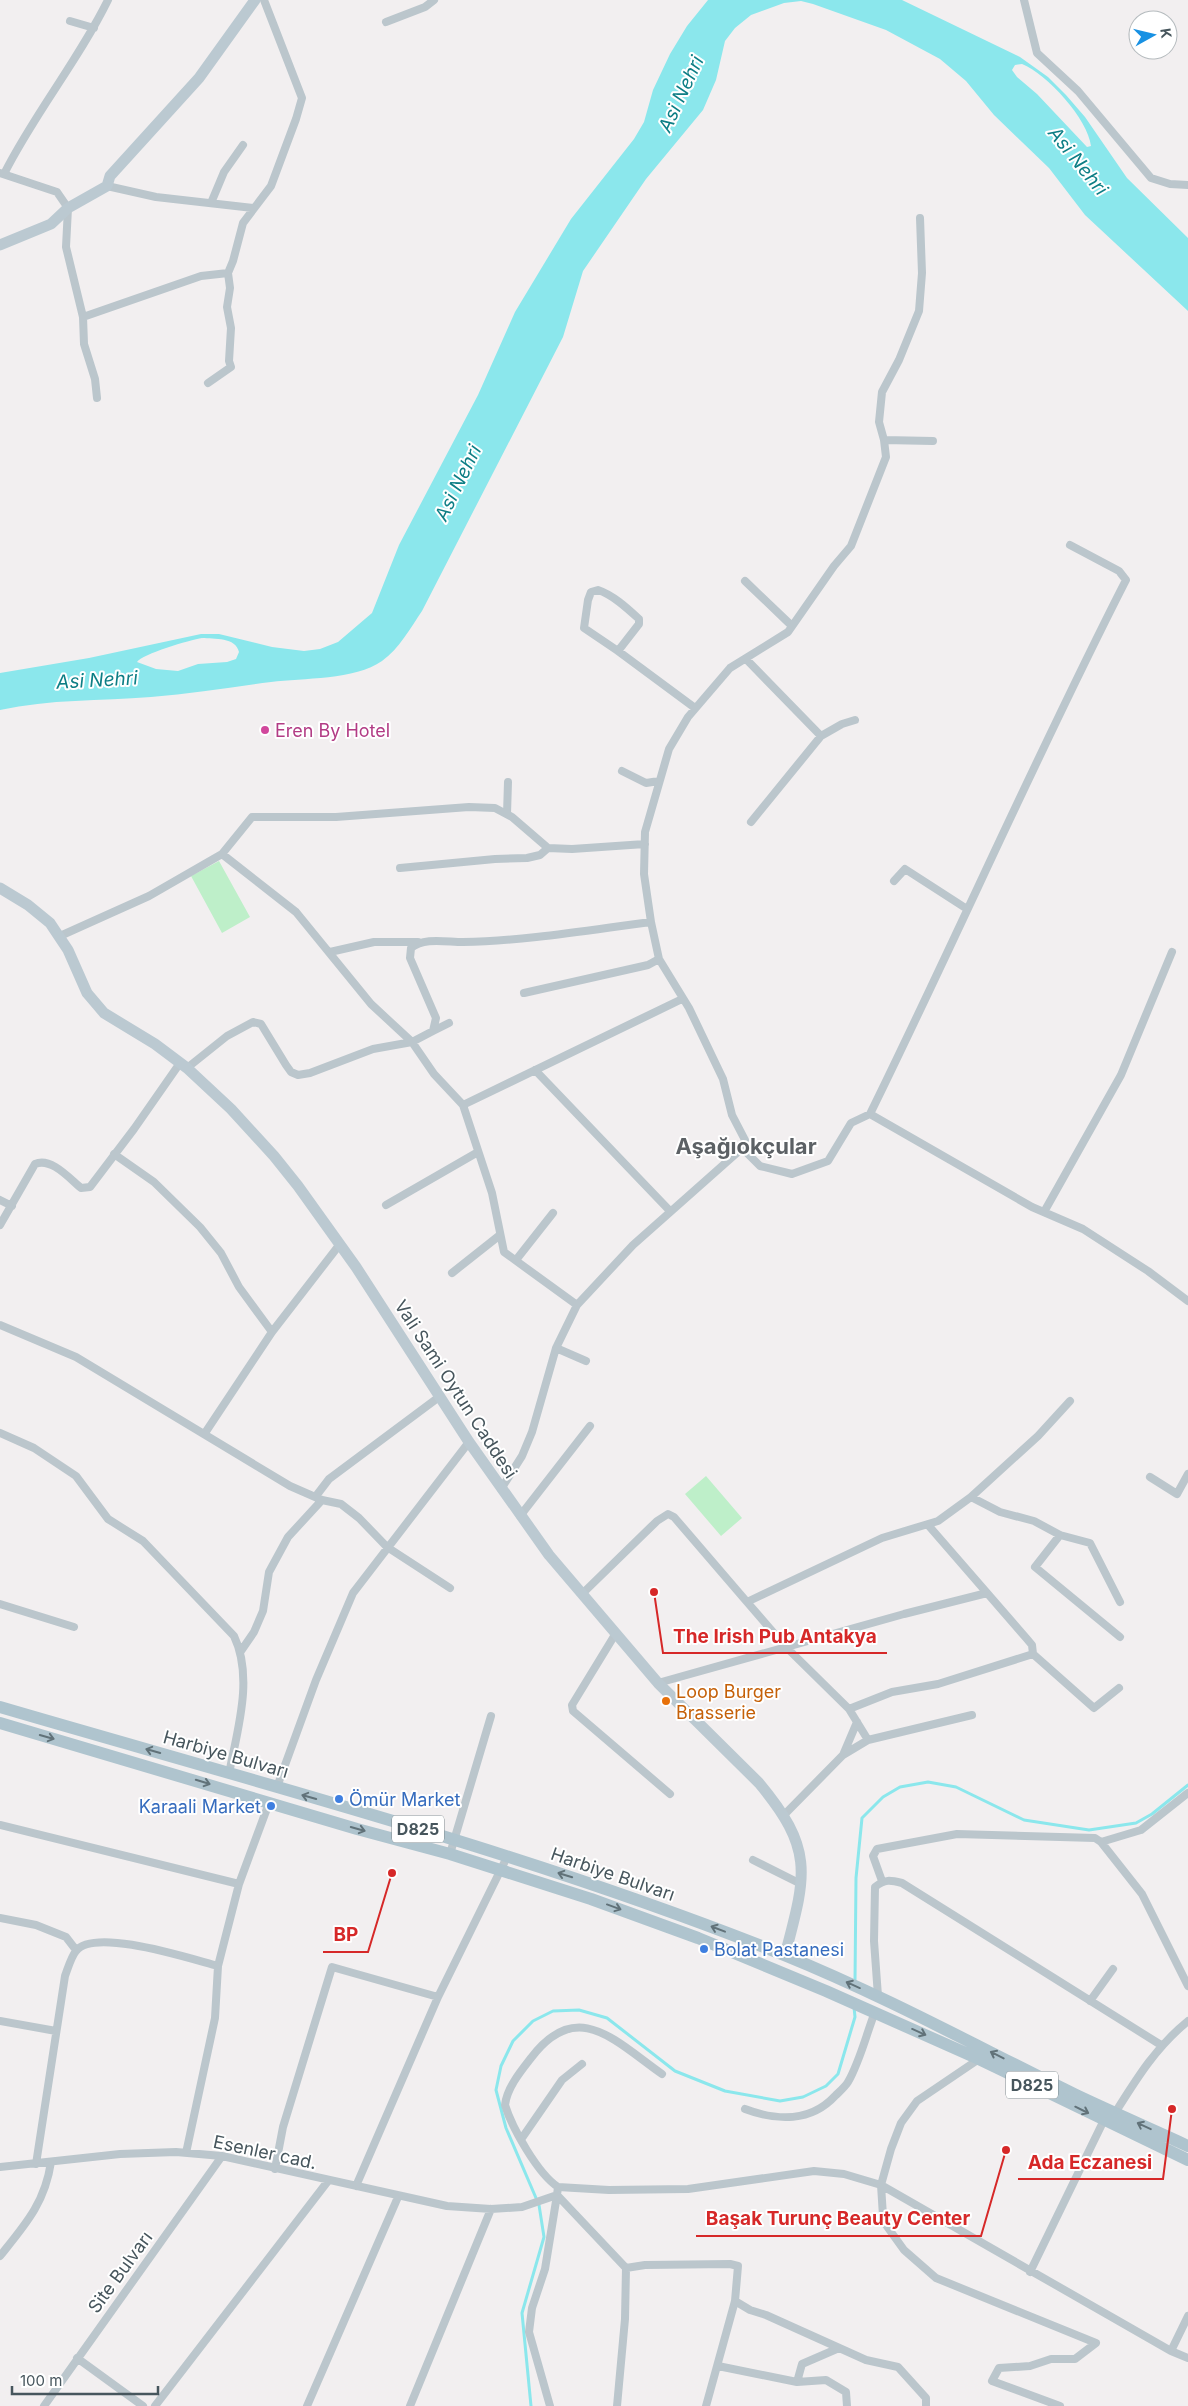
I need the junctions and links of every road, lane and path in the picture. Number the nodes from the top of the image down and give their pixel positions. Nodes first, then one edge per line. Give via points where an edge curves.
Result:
1 (108, 0) edge
2 (255, 0) edge
3 (264, 0) edge
4 (434, 0) edge
5 (1024, 0) edge
6 (70, 21) dead end
7 (386, 22) dead end
8 (94, 28) junction
9 (243, 145) dead end
10 (2, 173) edge
11 (1188, 185) edge
12 (107, 186) junction
13 (211, 203) junction
14 (68, 208) junction
15 (253, 208) junction
16 (920, 218) dead end
17 (0, 245) edge
18 (228, 273) junction
19 (83, 317) junction
20 (208, 383) dead end
21 (97, 398) dead end
22 (884, 440) junction
23 (933, 442) dead end
24 (1070, 545) dead end
25 (745, 581) dead end
26 (792, 626) junction
27 (618, 651) junction
28 (746, 659) junction
29 (695, 708) junction
30 (855, 720) dead end
31 (821, 736) junction
32 (622, 771) dead end
33 (659, 781) junction
34 (508, 782) dead end
35 (507, 814) junction
36 (751, 822) dead end
37 (644, 844) junction
38 (548, 848) junction
39 (222, 854) junction
40 (400, 868) dead end
41 (894, 881) dead end
42 (0, 888) edge
43 (967, 909) junction
44 (651, 922) junction
45 (60, 936) junction
46 (418, 942) junction
47 (330, 952) junction
48 (1172, 952) dead end
49 (660, 959) junction
50 (524, 993) dead end
51 (682, 999) junction
52 (449, 1023) dead end
53 (433, 1031) junction
54 (412, 1042) junction
55 (184, 1065) junction
56 (535, 1070) junction
57 (464, 1105) junction
58 (870, 1114) junction
59 (741, 1147) junction
60 (478, 1152) junction
61 (114, 1154) junction
62 (0, 1200) edge
63 (386, 1205) dead end
64 (12, 1206) junction
65 (670, 1211) junction
66 (1044, 1212) junction
67 (553, 1213) dead end
68 (0, 1225) edge
69 (500, 1235) junction
70 (340, 1244) junction
71 (516, 1260) junction
72 (452, 1272) dead end
73 (1188, 1301) edge
74 (577, 1305) junction
75 (0, 1325) edge
76 (272, 1332) junction
77 (556, 1348) junction
78 (586, 1362) dead end
79 (439, 1397) junction
80 (1070, 1401) dead end
81 (590, 1426) dead end
82 (0, 1433) edge
83 (205, 1433) junction
84 (469, 1442) junction
85 (1188, 1474) edge
86 (1150, 1478) dead end
87 (501, 1490) junction
88 (971, 1497) junction
89 (319, 1498) junction
90 (520, 1516) junction
91 (928, 1525) junction
92 (1060, 1535) junction
93 (387, 1547) junction
94 (450, 1588) dead end
95 (987, 1593) junction
96 (582, 1594) junction
97 (747, 1602) junction
98 (1120, 1602) dead end
99 (0, 1604) edge
100 (74, 1627) dead end
101 (616, 1633) junction
102 (1120, 1637) dead end
103 (786, 1647) junction
104 (241, 1651) junction
105 (1033, 1654) junction
106 (658, 1683) junction
107 (1119, 1688) dead end
108 (0, 1707) edge
109 (849, 1709) junction
110 (491, 1716) dead end
111 (972, 1716) dead end
112 (857, 1722) junction
113 (0, 1724) edge
114 (868, 1740) junction
115 (843, 1755) junction
116 (229, 1774) junction
117 (277, 1788) junction
118 (1188, 1793) edge
119 (670, 1794) dead end
120 (270, 1803) junction
121 (784, 1815) junction
122 (0, 1825) edge
123 (455, 1840) junction
124 (1101, 1842) junction
125 (450, 1854) junction
126 (507, 1857) junction
127 (753, 1860) dead end
128 (501, 1870) junction
129 (882, 1881) junction
130 (239, 1884) junction
131 (801, 1884) junction
132 (0, 1918) edge
133 (76, 1950) junction
134 (785, 1955) junction
135 (218, 1966) junction
136 (1113, 1969) dead end
137 (1188, 1986) edge
138 (878, 1996) junction
139 (438, 1997) junction
140 (1090, 2001) junction
141 (875, 2012) junction
142 (0, 2021) edge
143 (1188, 2021) edge
144 (56, 2031) junction
145 (1161, 2045) junction
146 (979, 2059) junction
147 (582, 2064) dead end
148 (662, 2074) dead end
149 (746, 2109) dead end
150 (1110, 2116) junction
151 (522, 2138) junction
152 (1188, 2146) edge
153 (186, 2153) junction
154 (222, 2156) junction
155 (1188, 2160) edge
156 (51, 2162) junction
157 (36, 2164) junction
158 (0, 2167) edge
159 (275, 2169) junction
160 (328, 2181) junction
161 (881, 2185) junction
162 (356, 2186) junction
163 (557, 2191) junction
164 (398, 2197) junction
165 (491, 2209) junction
166 (0, 2256) edge
167 (626, 2268) junction
168 (1030, 2272) junction
169 (734, 2301) junction
170 (1188, 2316) edge
171 (839, 2348) junction
172 (1171, 2350) junction
173 (77, 2358) junction
174 (1188, 2358) edge
175 (718, 2366) junction
176 (797, 2382) junction
177 (44, 2406) edge
178 (143, 2406) edge
179 (155, 2406) edge
180 (307, 2406) edge
181 (410, 2406) edge
182 (550, 2406) edge
183 (617, 2406) edge
184 (706, 2406) edge
185 (847, 2406) edge
186 (926, 2406) edge
187 (1060, 2406) edge

1 - 8 street
2 - 12 street via 199,78 110,176
3 - 15 street via 302,98 271,186
4 - 7 street via 425,7
5 - 11 street via 1037,53 1078,91 1151,178
6 - 8 street
8 - 10 street
9 - 13 street via 224,172
10 - 14 street via 57,192
12 - 13 street via 156,197
12 - 14 street
13 - 15 street
14 - 17 street via 51,224
14 - 19 street via 66,247
15 - 18 street via 243,224
16 - 22 street via 922,273 919,311 882,392 879,422
18 - 19 street via 201,276
18 - 20 street via 231,367
19 - 21 street via 84,344 95,379
22 - 23 street
22 - 26 street via 886,457 851,546
24 - 43 street via 1119,571 1126,580
25 - 26 street
26 - 28 street via 788,632
27 - 27 street via 639,624 639,619 604,592 591,592 584,628
27 - 29 street
28 - 29 street via 730,668
28 - 31 street
29 - 33 street via 669,749
30 - 31 street
31 - 36 street
32 - 33 street via 646,783
33 - 37 street
34 - 35 street
35 - 38 street
35 - 39 street via 494,808 469,807 336,817 252,817
37 - 38 street
37 - 44 street via 644,874
38 - 40 street via 540,855 527,858
39 - 45 street via 149,896
39 - 47 street via 296,912
41 - 43 street via 904,869
42 - 45 street, Vali Sami Oytun Caddesi via 42,916
43 - 58 street
44 - 46 street via 464,942
44 - 49 street
45 - 55 street, Vali Sami Oytun Caddesi via 96,1005 115,1021
46 - 47 street via 374,942
46 - 53 street via 411,948 410,958 428,989 436,1018
47 - 54 street via 371,1004
48 - 66 street via 1121,1075
49 - 50 street via 648,965
49 - 51 street
51 - 56 street
51 - 59 street via 723,1079 732,1115 745,1140
52 - 53 street
53 - 54 street
54 - 55 street via 373,1049 298,1075 286,1065 261,1024 253,1022
54 - 57 street via 434,1074
55 - 61 street
55 - 70 street, Vali Sami Oytun Caddesi via 261,1141
56 - 57 street
56 - 65 street
57 - 60 street
58 - 59 street via 851,1123 828,1161 792,1174 760,1166
58 - 66 street
59 - 65 street
60 - 63 street
60 - 69 street via 492,1193
61 - 64 street via 90,1187 81,1188 49,1163 35,1164
61 - 76 street via 154,1182 200,1227 221,1253 239,1286
62 - 64 street
64 - 68 street
65 - 74 street via 632,1245
66 - 73 street via 1083,1229
67 - 71 street
69 - 71 street via 504,1252
69 - 72 street
70 - 76 street
70 - 79 street, Vali Sami Oytun Caddesi
71 - 74 street
74 - 77 street
75 - 83 street via 76,1357
76 - 83 street
77 - 78 street
77 - 87 street via 532,1432
79 - 84 street, Vali Sami Oytun Caddesi
79 - 89 street via 329,1479
80 - 88 street via 1038,1436
81 - 90 street
82 - 104 street via 34,1448 76,1476 108,1519 143,1541 234,1636
83 - 89 street via 290,1486
84 - 87 street, Vali Sami Oytun Caddesi
84 - 93 street
85 - 86 street via 1177,1494
87 - 90 street, Vali Sami Oytun Caddesi
88 - 91 street
88 - 92 street via 1000,1512 1034,1521
89 - 93 street via 341,1504
89 - 104 street via 288,1537 269,1572 260,1618
90 - 96 street, Vali Sami Oytun Caddesi
91 - 95 street
91 - 97 street via 882,1538
92 - 98 street via 1090,1543
92 - 102 street via 1035,1567
93 - 94 street
93 - 117 street via 353,1593 316,1680
95 - 103 street
95 - 105 street via 1032,1645
96 - 97 street via 668,1514
96 - 101 street, Vali Sami Oytun Caddesi
97 - 103 street
99 - 100 street
101 - 106 street, Vali Sami Oytun Caddesi
101 - 119 street via 572,1705 574,1711
103 - 106 street
103 - 109 street
104 - 116 street via 243,1684
105 - 107 street via 1094,1708
105 - 109 street via 938,1684 892,1692
106 - 121 street, Vali Sami Oytun Caddesi via 759,1783
116 -> 108 main road, Harbiye Bulvarı / D825
109 - 112 street
110 - 123 street
111 - 114 street
112 - 114 street
112 - 115 street
113 -> 120 main road, Harbiye Bulvarı / D825
114 - 115 street
115 - 121 street
116 - 117 main road, Harbiye Bulvarı / D825
123 -> 117 main road, Harbiye Bulvarı / D825
118 - 124 street via 1141,1830
120 -> 125 main road, Harbiye Bulvarı / D825
120 - 130 street
121 - 131 street, Vali Sami Oytun Caddesi via 800,1854
122 - 130 street
123 - 125 street
123 - 126 main road, Harbiye Bulvarı / D825
124 - 129 street via 1095,1838 982,1833 930,1837 877,1849 873,1856
124 - 137 street via 1142,1894
125 - 128 main road, Harbiye Bulvarı / D825
126 - 128 street
134 -> 126 main road, Harbiye Bulvarı / D825 via 650,1904
127 - 131 street
128 - 139 street
128 -> 141 main road, Harbiye Bulvarı / D825 via 698,1938
129 - 138 street via 875,1887
129 - 140 street via 902,1883
130 - 135 street
131 - 134 street, Vali Sami Oytun Caddesi
132 - 133 street via 36,1925 66,1937
133 - 135 street via 102,1941 122,1942
133 - 144 street via 65,1976
138 -> 134 main road, Harbiye Bulvarı / D825
135 - 153 street via 215,2018
136 - 140 street
150 -> 138 main road, Harbiye Bulvarı / D825
139 - 159 street via 332,1967 283,2127
139 - 162 street
140 - 145 street
141 -> 146 main road, Harbiye Bulvarı / D825
141 - 149 street via 848,2082 827,2105 816,2111 782,2118
142 - 144 street
143 - 145 street
144 - 157 street
145 - 150 street
146 -> 150 main road, Harbiye Bulvarı / D825
146 - 161 street via 917,2101 901,2123
147 - 151 street via 562,2080
148 - 151 street via 594,2029 578,2025 567,2028 538,2048 506,2096 507,2112
152 -> 150 main road, Harbiye Bulvarı / D825
150 - 155 main road, Harbiye Bulvarı / D825
150 - 168 street
151 - 163 street via 537,2166
153 - 154 street, Esenler cad.
153 - 156 street, Esenler cad. via 120,2154
154 - 159 street, Esenler cad.
154 - 173 street, Site Bulvarı
156 - 157 street, Esenler cad.
156 - 166 street via 48,2184 32,2216
157 - 158 street, Esenler cad.
159 - 160 street, Esenler cad.
160 - 162 street, Esenler cad.
160 - 179 street
161 - 163 street, Esenler cad. via 844,2174 814,2171 688,2189
161 - 168 street, Esenler cad.
161 - 187 street via 886,2225 904,2250 936,2278 1096,2343 1075,2359 1051,2359 1030,2366 999,2368 992,2381
162 - 164 street, Esenler cad.
163 - 165 street, Esenler cad. via 522,2207
163 - 167 street
163 - 182 street via 545,2269 532,2308 529,2332
164 - 165 street, Esenler cad. via 447,2206
164 - 180 street
165 - 181 street
167 - 169 street via 645,2265 738,2266
167 - 183 street
168 - 172 street, Esenler cad.
169 - 171 street
169 - 175 street
170 - 172 street
171 - 176 street via 802,2364
171 - 186 street via 866,2360 898,2367 926,2398
172 - 174 street, Esenler cad.
173 - 177 street, Site Bulvarı
173 - 178 street
175 - 176 street
175 - 184 street
176 - 185 street via 826,2380 846,2392

